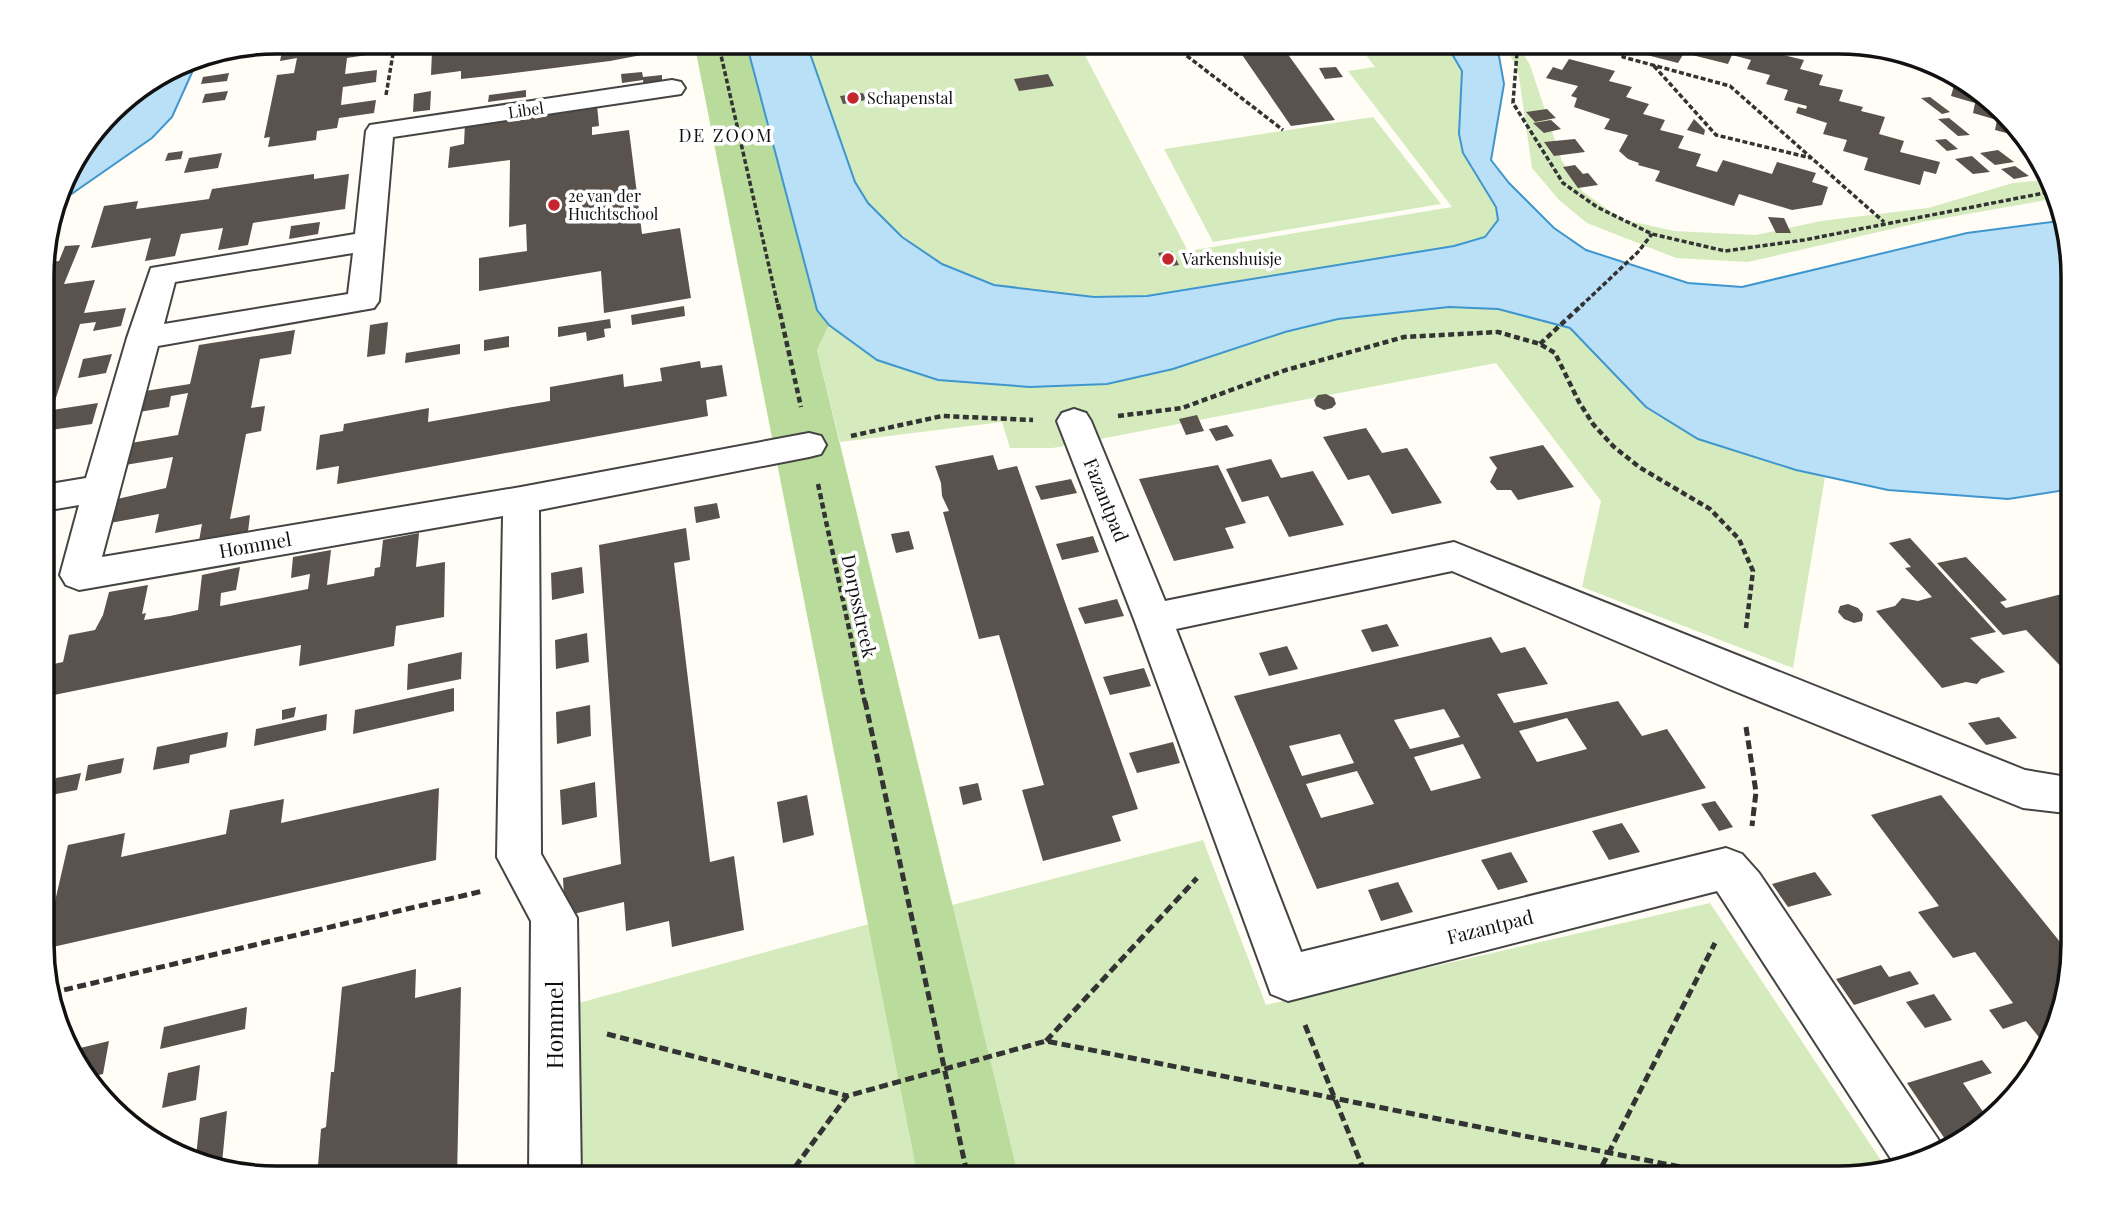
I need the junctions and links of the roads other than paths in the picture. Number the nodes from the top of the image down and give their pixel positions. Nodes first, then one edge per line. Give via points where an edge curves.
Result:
1 (672, 88) dead end
2 (370, 241) junction
3 (143, 338) junction
4 (1074, 421) road end
5 (809, 445) road end
6 (101, 488) junction
7 (54, 496) edge
8 (521, 500) junction
9 (1153, 619) junction
10 (2060, 796) edge
11 (1916, 1151) edge
12 (555, 1166) edge

1 - 2 street, Libel via 380,131
2 - 3 street via 162,275
2 - 3 street via 363,301
3 - 6 street
4 - 9 street, Fazantpad
5 - 8 street, Hommel
6 - 7 street
6 - 8 street, Hommel via 79,575
8 - 12 street, Hommel via 519,857 554,918
9 - 10 street via 1454,556 2023,789
9 - 11 street, Fazantpad via 1288,978 1726,868

